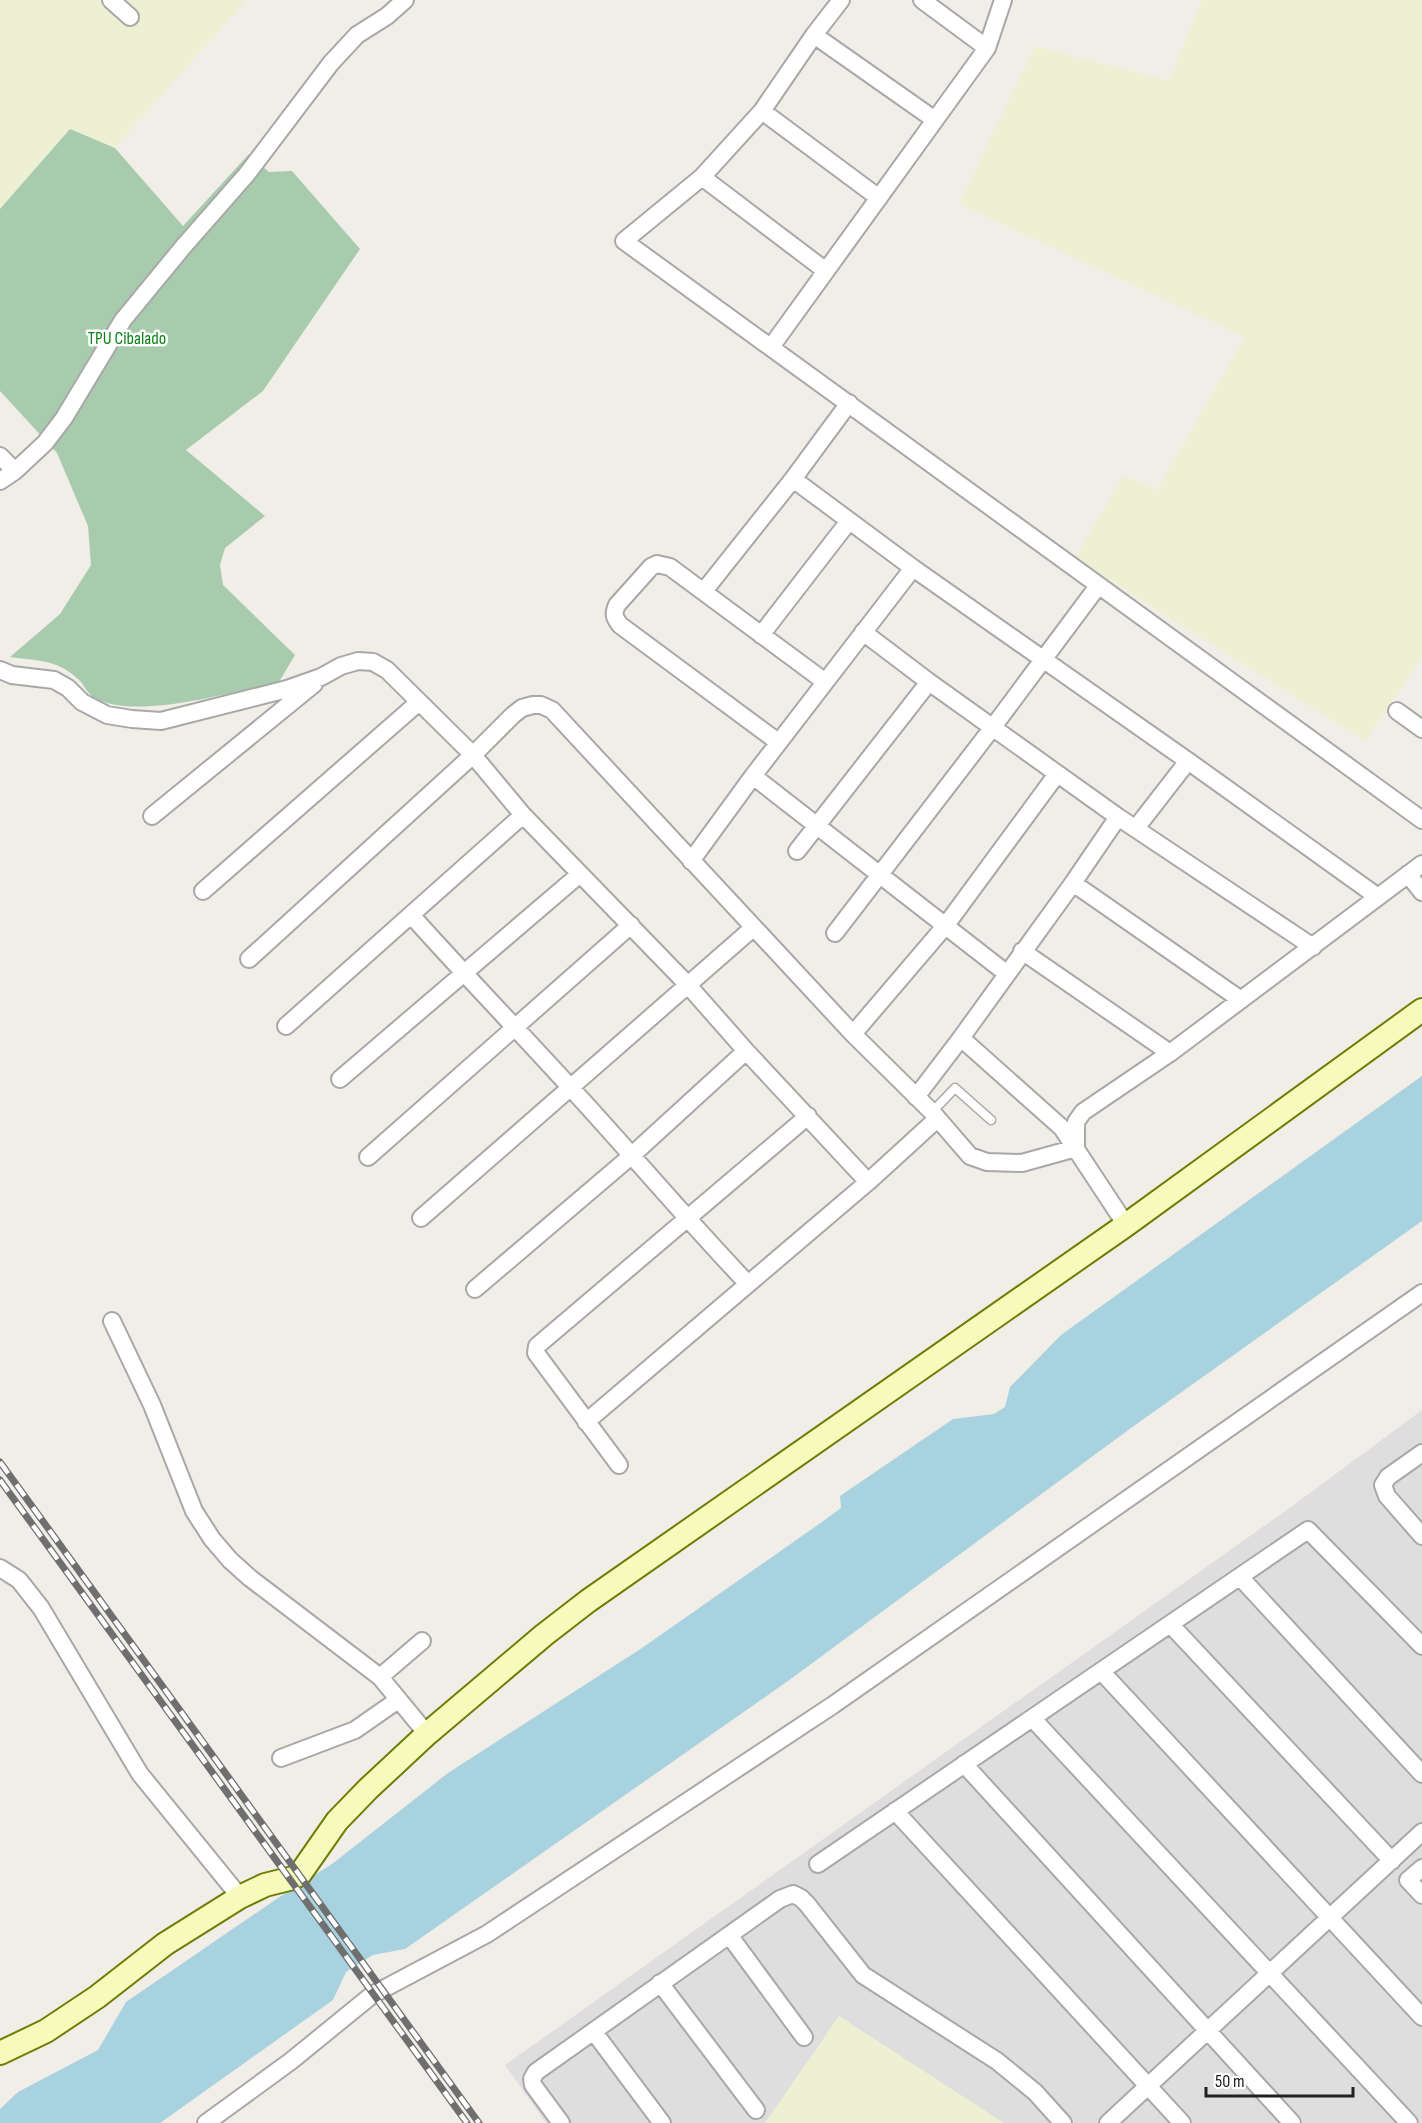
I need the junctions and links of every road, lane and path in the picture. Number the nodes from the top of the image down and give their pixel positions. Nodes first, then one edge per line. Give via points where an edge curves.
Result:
1 (111, 0) edge
2 (405, 0) edge
3 (841, 0) edge
4 (922, 0) edge
5 (1003, 0) edge
6 (130, 17) dead end
7 (814, 35) junction
8 (987, 48) junction
9 (762, 111) junction
10 (935, 120) junction
11 (702, 177) junction
12 (879, 198) junction
13 (826, 271) junction
14 (771, 347) junction
15 (849, 403) junction
16 (0, 456) edge
17 (15, 471) junction
18 (793, 479) junction
19 (0, 481) edge
20 (849, 521) junction
21 (913, 568) junction
22 (1098, 586) junction
23 (704, 591) junction
24 (863, 632) junction
25 (761, 635) junction
26 (1044, 658) junction
27 (0, 670) edge
28 (321, 677) junction
29 (824, 681) junction
30 (929, 682) junction
31 (419, 702) junction
32 (1397, 711) dead end
33 (993, 727) junction
34 (1422, 729) edge
35 (778, 742) junction
36 (473, 755) junction
37 (1188, 761) junction
38 (1057, 774) junction
39 (753, 776) junction
40 (523, 815) junction
41 (152, 816) dead end
42 (1119, 817) junction
43 (1422, 820) edge
44 (816, 825) junction
45 (1136, 828) junction
46 (797, 851) dead end
47 (692, 861) junction
48 (1422, 864) edge
49 (580, 874) junction
50 (1408, 874) junction
51 (880, 875) junction
52 (1073, 883) junction
53 (203, 891) dead end
54 (1422, 892) edge
55 (1378, 897) junction
56 (412, 916) junction
57 (631, 925) junction
58 (946, 925) junction
59 (753, 928) junction
60 (835, 933) dead end
61 (1312, 947) junction
62 (1022, 951) junction
63 (249, 959) dead end
64 (462, 973) junction
65 (1006, 973) junction
66 (687, 984) junction
67 (1241, 1000) junction
68 (1422, 1010) edge
69 (286, 1026) dead end
70 (515, 1029) junction
71 (853, 1034) junction
72 (961, 1038) junction
73 (746, 1051) junction
74 (1170, 1053) junction
75 (340, 1079) dead end
76 (571, 1088) junction
77 (916, 1096) junction
78 (934, 1115) junction
79 (808, 1116) junction
80 (991, 1120) dead end
81 (1076, 1148) junction
82 (368, 1157) dead end
83 (630, 1157) junction
84 (868, 1182) junction
85 (420, 1218) dead end
86 (686, 1219) junction
87 (1126, 1225) junction
88 (748, 1284) junction
89 (475, 1289) dead end
90 (1422, 1293) edge
91 (112, 1321) dead end
92 (586, 1422) junction
93 (1422, 1453) edge
94 (619, 1465) dead end
95 (1422, 1536) edge
96 (0, 1569) edge
97 (1240, 1576) junction
98 (1170, 1624) junction
99 (422, 1641) dead end
100 (1422, 1646) edge
101 (1101, 1671) junction
102 (380, 1677) junction
103 (398, 1700) junction
104 (1032, 1718) junction
105 (427, 1734) junction
106 (281, 1758) dead end
107 (964, 1764) junction
108 (1422, 1774) edge
109 (895, 1811) junction
110 (1422, 1832) edge
111 (1392, 1861) junction
112 (818, 1864) dead end
113 (1422, 1868) edge
114 (1422, 1895) edge
115 (240, 1897) junction
116 (1330, 1917) junction
117 (729, 1935) junction
118 (1270, 1974) junction
119 (660, 1983) junction
120 (1422, 2017) edge
121 (594, 2032) junction
122 (1208, 2032) junction
123 (804, 2037) dead end
124 (0, 2053) edge
125 (1148, 2088) junction
126 (756, 2110) dead end
127 (206, 2123) edge
128 (561, 2123) edge
129 (662, 2123) edge
130 (1063, 2123) edge
131 (1108, 2123) edge
132 (1182, 2123) edge
133 (1292, 2123) edge
134 (1409, 2123) edge

1 - 6 street
2 - 17 street via 357,35 331,63 247,174 123,320 64,418 45,443
3 - 7 street
4 - 8 street
5 - 8 street
7 - 9 street
7 - 10 street
8 - 10 street
9 - 11 street
9 - 12 street
10 - 12 street
11 - 13 street
11 - 14 street via 624,241
12 - 13 street
13 - 14 street
14 - 15 street
15 - 18 street
15 - 22 street
16 - 17 street
17 - 19 street
18 - 20 street
18 - 23 street
20 - 21 street
20 - 25 street
21 - 24 street
21 - 26 street
22 - 26 street
22 - 43 street
23 - 25 street
23 - 35 street via 670,567 657,564 617,605 615,618
24 - 29 street
24 - 30 street
25 - 29 street
26 - 33 street
26 - 37 street
27 - 28 street via 54,680 107,715 161,721
28 - 31 street via 358,661 373,662 387,670
28 - 41 street
29 - 35 street
30 - 33 street
30 - 44 street
31 - 36 street
31 - 53 street
32 - 34 street
33 - 38 street
33 - 51 street
35 - 39 street
36 - 40 street
36 - 47 street via 522,708 541,705 552,710
36 - 63 street
37 - 45 street
37 - 55 street
38 - 42 street
38 - 58 street
39 - 44 street
39 - 47 street
40 - 49 street
40 - 56 street
42 - 45 street
42 - 52 street
44 - 46 street
44 - 51 street
45 - 61 street
47 - 59 street
48 - 50 street
49 - 57 street
49 - 64 street
50 - 54 street
50 - 55 street
51 - 58 street
51 - 60 street
52 - 62 street
52 - 67 street
55 - 61 street
56 - 64 street
56 - 69 street
57 - 66 street
57 - 70 street
58 - 65 street
58 - 71 street
59 - 66 street
59 - 71 street
61 - 67 street
62 - 65 street
62 - 74 street
64 - 70 street
64 - 75 street
65 - 72 street
66 - 73 street
66 - 76 street
67 - 74 street
68 - 87 street
70 - 76 street
70 - 82 street
71 - 77 street
72 - 77 street
72 - 81 street via 1046,1111
73 - 79 street
73 - 83 street
74 - 81 street via 1083,1112 1076,1122
76 - 83 street
76 - 85 street
77 - 78 street
78 - 80 lane via 955,1088
78 - 81 street via 970,1156 987,1162 1022,1163
78 - 84 street
79 - 84 street
79 - 86 street
81 - 87 street
83 - 86 street
83 - 89 street
84 - 88 street
86 - 88 street
86 - 92 street via 537,1346 536,1353
87 - 105 street via 606,1588
88 - 92 street
90 - 127 street via 833,1705 487,1934 372,1995
91 - 102 street via 152,1406 190,1502 212,1539 250,1578
92 - 94 street
93 - 95 street via 1388,1477 1383,1485 1387,1496
96 - 115 street via 19,1580 41,1608 140,1774
97 - 98 street
97 - 100 street via 1308,1530
97 - 108 street
98 - 101 street
98 - 111 street
99 - 102 street
101 - 104 street
101 - 116 street
102 - 103 street
103 - 105 street
103 - 106 street via 355,1730
104 - 107 street
104 - 118 street
105 - 115 street via 337,1821 300,1874
107 - 109 street
107 - 122 street
109 - 112 street
109 - 125 street
110 - 111 street
111 - 116 street
113 - 114 street via 1408,1880
115 - 124 street via 165,1944 46,2031
116 - 118 street
116 - 120 street
117 - 119 street
117 - 123 street
117 - 130 street via 786,1896 801,1898 863,1975 997,2061 1035,2092
118 - 122 street
118 - 134 street
119 - 121 street
119 - 126 street
121 - 128 street via 536,2072 532,2079
121 - 129 street
122 - 125 street
122 - 133 street
125 - 131 street
125 - 132 street

